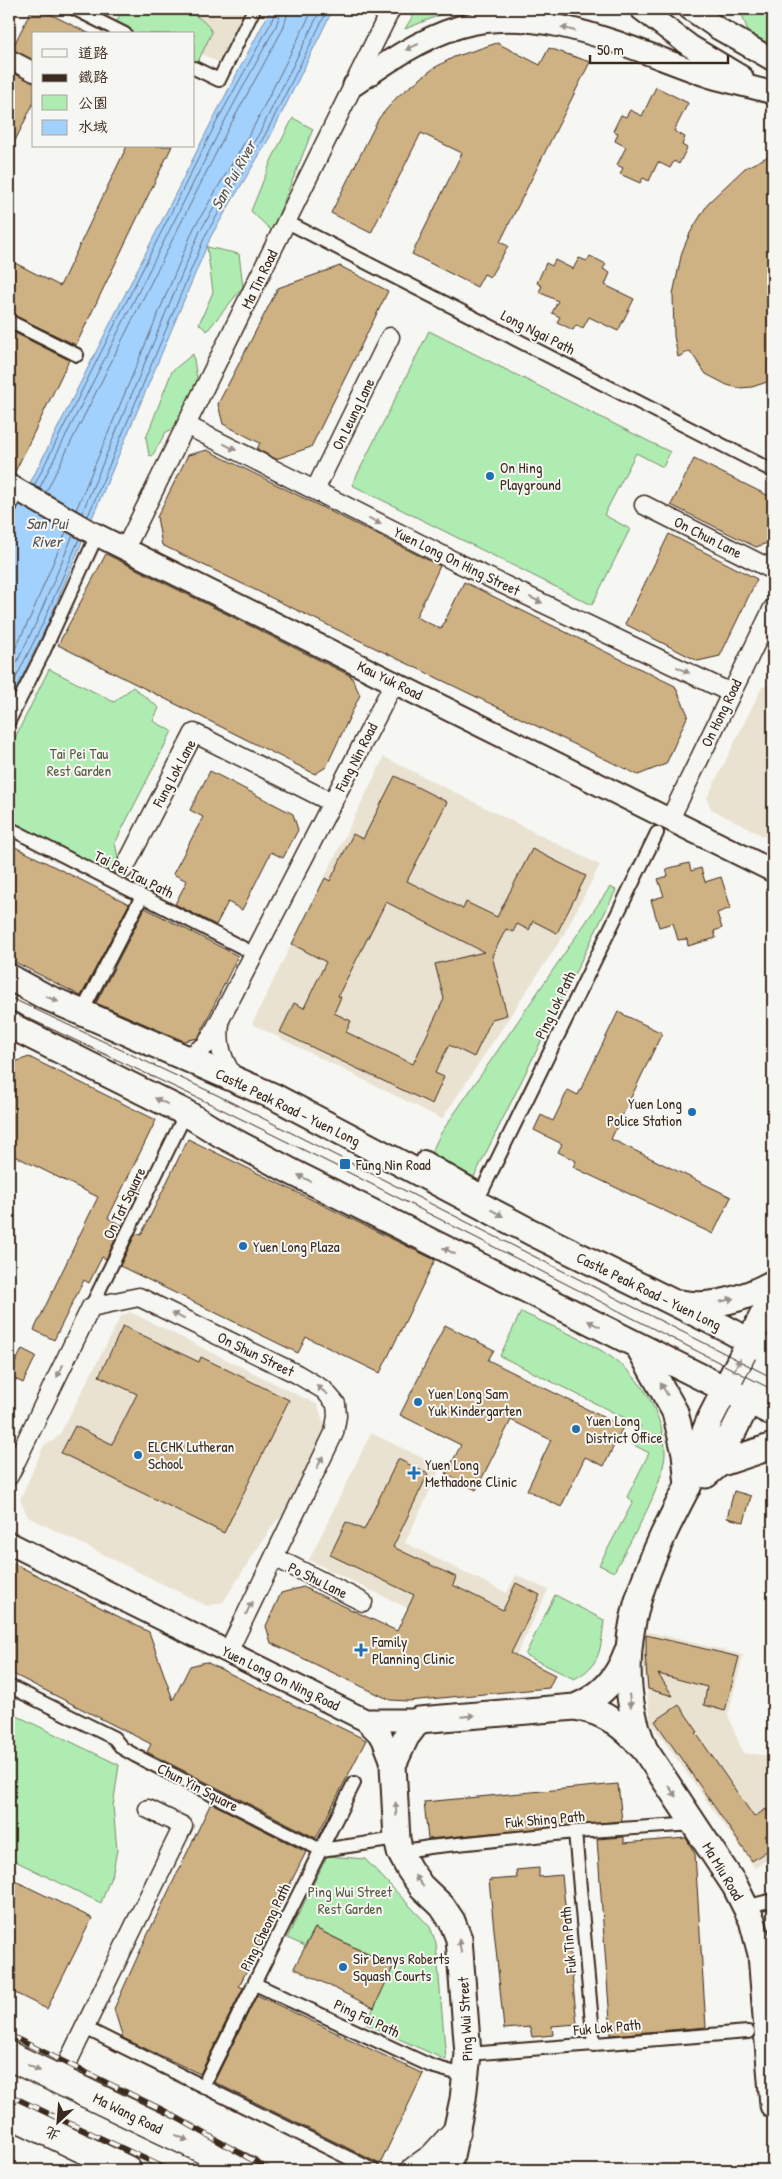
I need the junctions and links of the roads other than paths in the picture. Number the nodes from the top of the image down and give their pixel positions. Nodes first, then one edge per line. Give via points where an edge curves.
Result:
1 (75, 9) edge
2 (254, 9) edge
3 (391, 9) edge
4 (641, 9) edge
5 (690, 9) edge
6 (121, 32) edge
7 (9, 59) edge
8 (773, 60) edge
9 (195, 68) edge
10 (32, 71) edge
11 (354, 85) junction
12 (773, 92) edge
13 (287, 222) junction
14 (9, 321) edge
15 (390, 337) dead end
16 (77, 355) dead end
17 (186, 425) junction
18 (773, 471) edge
19 (315, 490) junction
20 (15, 497) edge
21 (644, 505) dead end
22 (94, 534) junction
23 (125, 549) junction
24 (773, 570) edge
25 (773, 608) edge
26 (394, 683) junction
27 (731, 693) junction
28 (9, 721) edge
29 (333, 802) junction
30 (664, 826) junction
31 (9, 828) edge
32 (124, 869) dead end
33 (773, 871) edge
34 (142, 896) junction
35 (245, 949) dead end
36 (9, 977) edge
37 (87, 1002) dead end
38 (221, 1018) junction
39 (9, 1025) edge
40 (186, 1058) junction
41 (235, 1079) junction
42 (186, 1113) junction
43 (421, 1164) junction
44 (482, 1191) joint
45 (773, 1283) edge
46 (773, 1295) edge
47 (666, 1300) junction
48 (92, 1307) junction
49 (750, 1342) junction
50 (638, 1346) junction
51 (773, 1354) edge
52 (726, 1388) junction
53 (750, 1400) junction
54 (773, 1413) edge
55 (773, 1446) edge
56 (705, 1454) junction
57 (9, 1476) edge
58 (682, 1496) junction
59 (9, 1543) edge
60 (274, 1558) junction
61 (363, 1602) dead end
62 (228, 1652) junction
63 (627, 1652) junction
64 (9, 1686) edge
65 (575, 1707) junction
66 (366, 1720) junction
67 (419, 1720) junction
68 (645, 1750) junction
69 (393, 1765) junction
70 (354, 1783) dead end
71 (148, 1808) dead end
72 (695, 1824) junction
73 (574, 1832) junction
74 (399, 1846) junction
75 (321, 1850) junction
76 (773, 1900) edge
77 (745, 1907) junction
78 (255, 1984) junction
79 (83, 2027) junction
80 (748, 2032) dead end
81 (594, 2045) junction
82 (9, 2056) edge
83 (468, 2065) junction
84 (59, 2080) junction
85 (203, 2086) junction
86 (773, 2105) edge
87 (9, 2113) edge
88 (456, 2133) junction
89 (127, 2170) edge
90 (248, 2170) edge
91 (374, 2170) edge
92 (416, 2170) edge
93 (448, 2170) edge

1 - 6 street
2 - 9 street via 219,80
3 - 11 street, Ma Tin Road
4 - 12 street via 731,72
5 - 8 street
7 - 10 street
12 -> 11 street via 713,77 604,39 540,21 494,20 460,27 429,39 398,54
11 - 13 street, Ma Tin Road
13 - 17 street, Ma Tin Road
13 - 18 street, Long Ngai Path
14 - 16 street
15 - 19 street, On Leung Lane
17 -> 19 street, Yuen Long On Hing Street
17 - 23 street, Ma Tin Road
19 -> 27 street, Yuen Long On Hing Street via 454,561
20 - 22 street, Kau Yuk Road
21 - 24 street, On Chun Lane
22 - 23 street, Kau Yuk Road
22 - 28 street via 42,655
23 - 26 street, Kau Yuk Road
25 - 27 street, On Hong Road
26 - 29 street, Fung Nin Road
26 - 30 street, Kau Yuk Road
27 - 30 street, On Hong Road
29 - 32 street, Fung Lok Lane via 194,733
29 - 38 street, Fung Nin Road
30 - 33 street, Kau Yuk Road
30 - 44 street, Ping Lok Path
31 - 34 street, Tai Pei Tau Path
34 - 35 street, Tai Pei Tau Path
34 - 37 street
36 -> 40 main road, Castle Peak Road – Yuen Long via 44,996
38 - 40 street, Fung Nin Road via 205,1046
38 - 41 street, Fung Nin Road via 220,1050
42 -> 39 main road
40 - 41 main road, Castle Peak Road – Yuen Long
41 - 43 main road, Castle Peak Road – Yuen Long
42 - 48 street, On Tat Square
50 -> 42 main road via 284,1168
43 - 44 street, Castle Peak Road – Yuen Long
43 -> 47 main road, Castle Peak Road – Yuen Long via 531,1232
47 -> 45 main road via 706,1305 754,1293
46 - 49 main road
47 - 49 main road, Castle Peak Road – Yuen Long
48 -> 57 street
60 -> 48 street, On Shun Street via 334,1433 336,1404 324,1390 297,1374 139,1296
49 - 51 main road, Castle Peak Road – Yuen Long
52 -> 49 main road
50 - 52 main road
58 -> 50 main road via 685,1453 675,1412
51 - 53 main road
52 - 53 main road
52 - 56 main road via 704,1434
53 - 54 main road
53 - 56 main road via 734,1432 723,1445
55 - 58 main road via 719,1464
56 - 58 main road, Ma Miu Road
58 - 63 main road, Ma Miu Road via 645,1573 633,1614
59 - 62 street, Yuen Long On Ning Road
60 - 61 street, Po Shu Lane
62 -> 60 street, On Shun Street
62 - 66 street, Yuen Long On Ning Road
63 - 65 main road, Ma Miu Road via 622,1667 605,1690
63 -> 68 main road, Ma Miu Road via 632,1713
64 - 75 street, Chun Yin Square via 114,1738 122,1748 136,1756
67 -> 65 main road, Yuen Long On Ning Road
65 - 68 main road via 598,1712 617,1723
66 - 67 street, Yuen Long On Ning Road
66 - 69 street, Ping Wui Street via 382,1737
67 - 69 main road, Ping Wui Street via 406,1737
68 -> 72 main road, Ma Miu Road
74 -> 69 main road, Ping Wui Street
70 - 75 street, Ping Cheong Path
71 - 79 street via 183,1826
72 - 73 street, Fuk Shing Path
72 - 77 main road, Ma Miu Road
73 - 74 street, Fuk Shing Path via 429,1847
73 - 81 street, Fuk Tin Path
74 - 75 street
83 -> 74 main road, Ping Wui Street via 459,1938 442,1906 422,1886
75 - 78 street, Ping Cheong Path
76 - 77 street
77 - 86 main road, Ma Miu Road via 761,1954
78 - 83 street, Ping Fai Path via 431,2066
78 - 85 street, Ping Cheong Path
79 - 84 street
79 - 85 street
80 - 81 street, Fuk Lok Path
81 - 83 street, Fuk Lok Path
82 -> 84 main road, Ma Wang Road
83 - 88 main road, Ping Wui Street
84 -> 90 main road, Ma Wang Road
85 - 91 street
87 - 89 main road
88 - 92 main road
88 - 93 main road, Ping Wui Street

